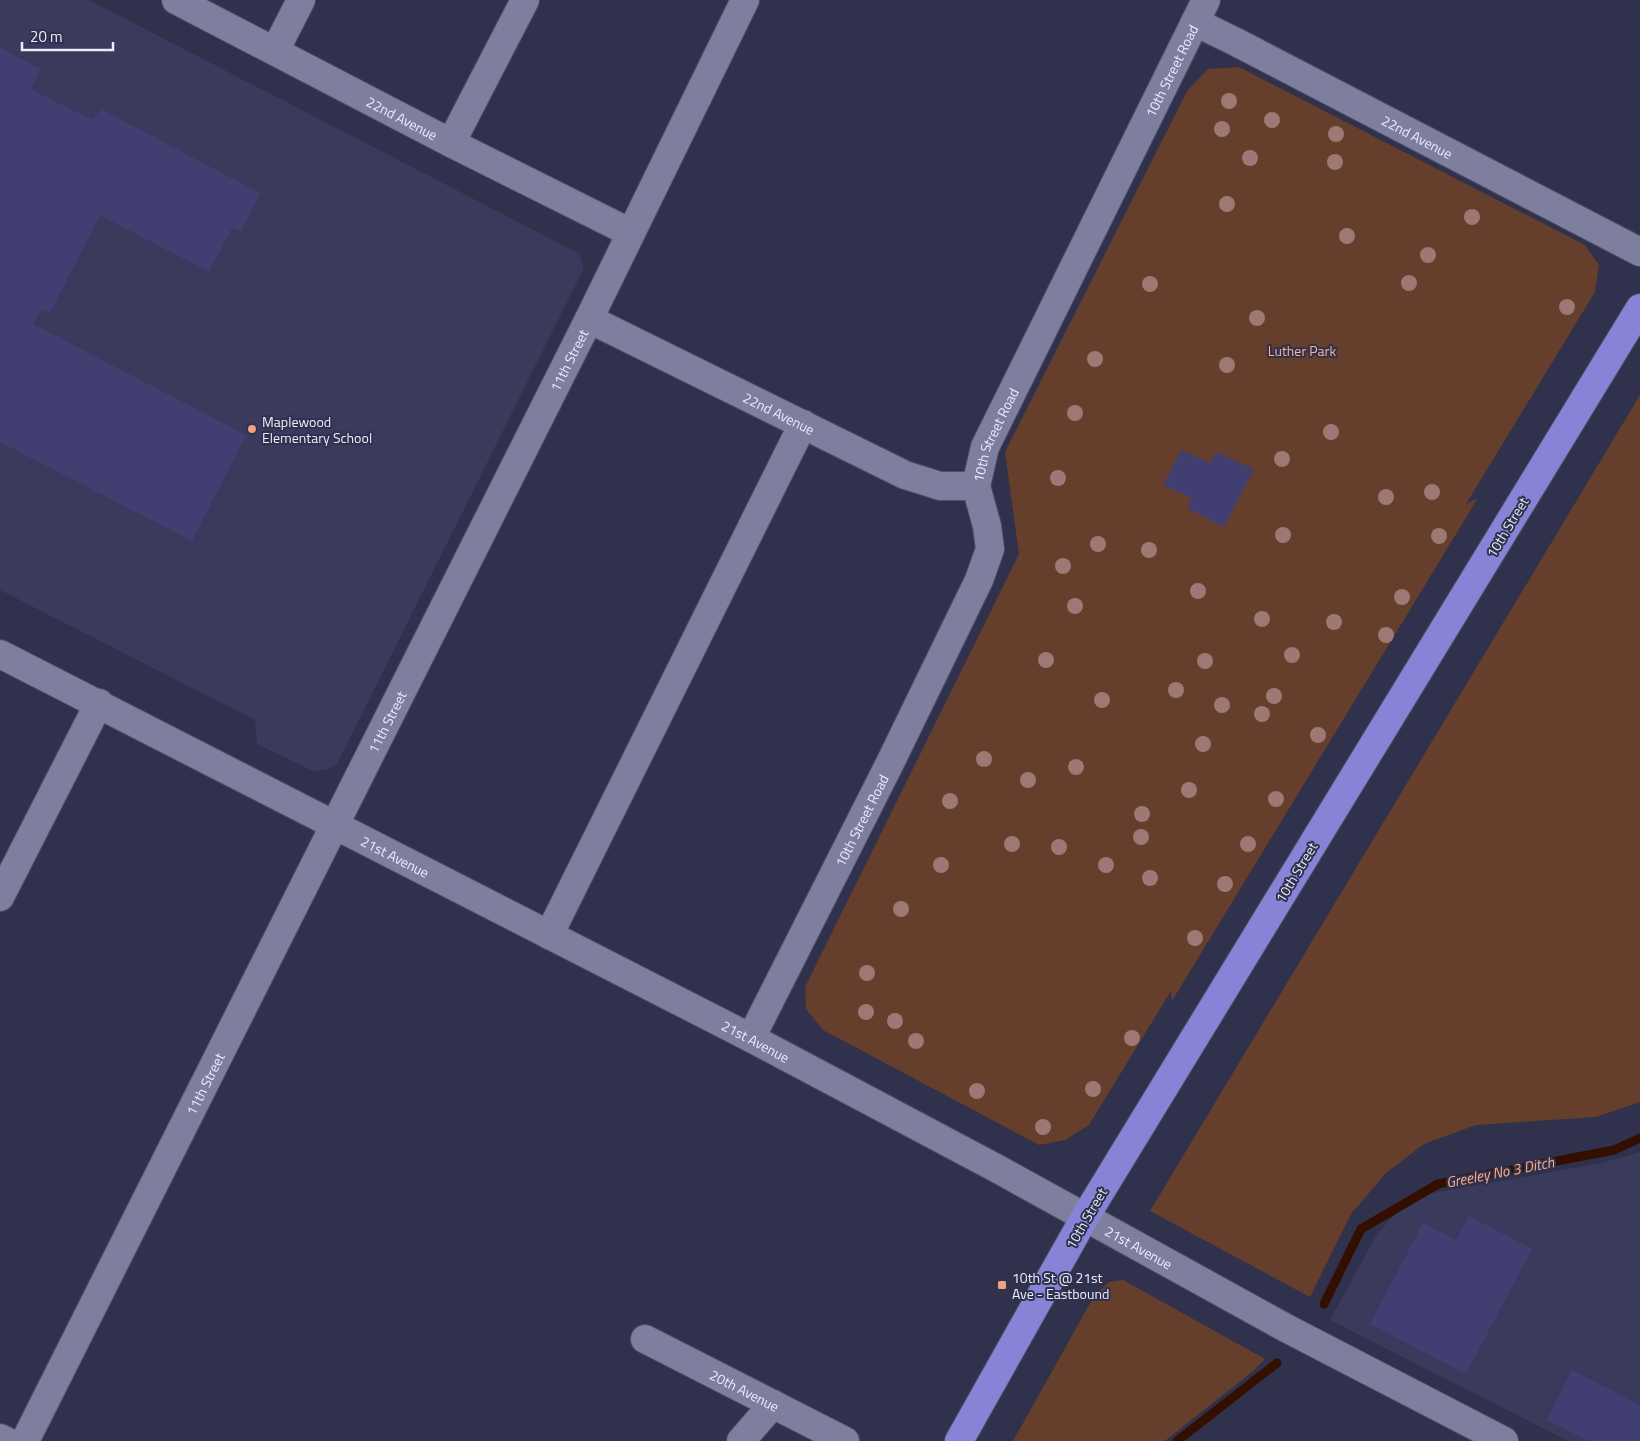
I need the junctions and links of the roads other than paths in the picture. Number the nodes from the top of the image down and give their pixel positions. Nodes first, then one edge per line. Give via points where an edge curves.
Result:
1 (176, 0) edge
2 (301, 0) edge
3 (525, 0) edge
4 (744, 0) edge
5 (1200, 11) edge
6 (275, 52) junction
7 (451, 142) junction
8 (631, 233) junction
9 (1640, 252) edge
10 (1640, 308) edge
11 (589, 319) junction
12 (803, 424) junction
13 (976, 486) junction
14 (0, 654) edge
15 (99, 703) junction
16 (335, 825) junction
17 (0, 898) edge
18 (549, 935) junction
19 (751, 1038) junction
20 (1085, 1217) junction
21 (645, 1339) dead end
22 (773, 1404) junction
23 (0, 1438) edge
24 (834, 1439) edge
25 (6, 1441) edge
26 (24, 1441) edge
27 (741, 1441) edge
28 (959, 1441) edge
29 (1504, 1441) edge

1 - 6 street, 22nd Avenue
2 - 6 street
3 - 7 street
4 - 8 street, 11th Street
5 - 9 street, 22nd Avenue via 1253,51
5 - 13 street, 10th Street Road via 985,447
6 - 7 street, 22nd Avenue
7 - 8 street, 22nd Avenue
8 - 11 street, 11th Street
10 - 20 main road, 10th Street
11 - 12 street, 22nd Avenue
11 - 16 street, 11th Street
12 - 13 street, 22nd Avenue via 905,475 940,486
12 - 18 street
13 - 19 street, 10th Street Road via 988,526 990,549 979,580
14 - 15 street, 21st Avenue
15 - 16 street, 21st Avenue
15 - 17 street
16 - 18 street, 21st Avenue
16 - 26 street, 11th Street
18 - 19 street, 21st Avenue
19 - 20 street, 21st Avenue
20 - 28 main road, 10th Street
20 - 29 street, 21st Avenue via 1286,1328
21 - 22 street, 20th Avenue
22 - 24 street, 20th Avenue
22 - 27 street
23 - 25 street

